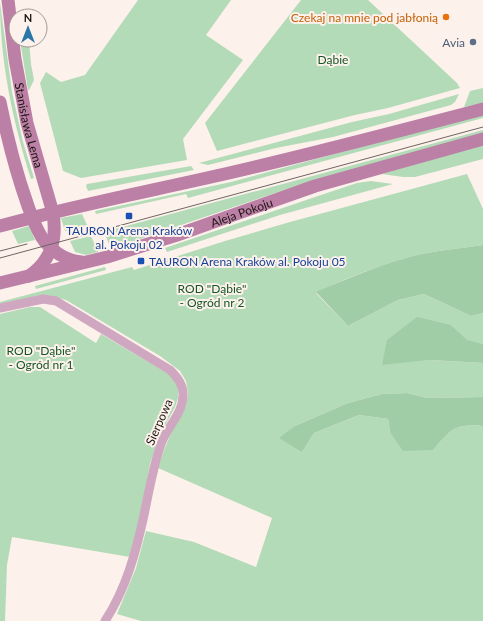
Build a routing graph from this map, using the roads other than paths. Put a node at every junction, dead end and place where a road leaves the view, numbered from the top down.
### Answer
1 (8, 0) edge
2 (0, 102) edge
3 (483, 109) edge
4 (483, 139) edge
5 (52, 213) junction
6 (32, 218) junction
7 (0, 226) edge
8 (52, 248) junction
9 (92, 261) junction
10 (27, 276) junction
11 (0, 283) edge
12 (0, 308) edge
13 (105, 621) edge

1 - 5 main road, Stanisława Lema
2 - 6 main road, Stanisława Lema
3 - 5 main road
4 - 9 main road, Aleja Pokoju
5 - 6 main road
5 - 8 main road, Stanisława Lema
6 - 7 main road
6 - 8 main road, Stanisława Lema
8 - 9 main road, Stanisława Lema
8 - 10 main road, Stanisława Lema
9 - 10 main road, Aleja Pokoju
10 - 11 main road, Aleja Pokoju
12 - 13 street, Sierpowa

